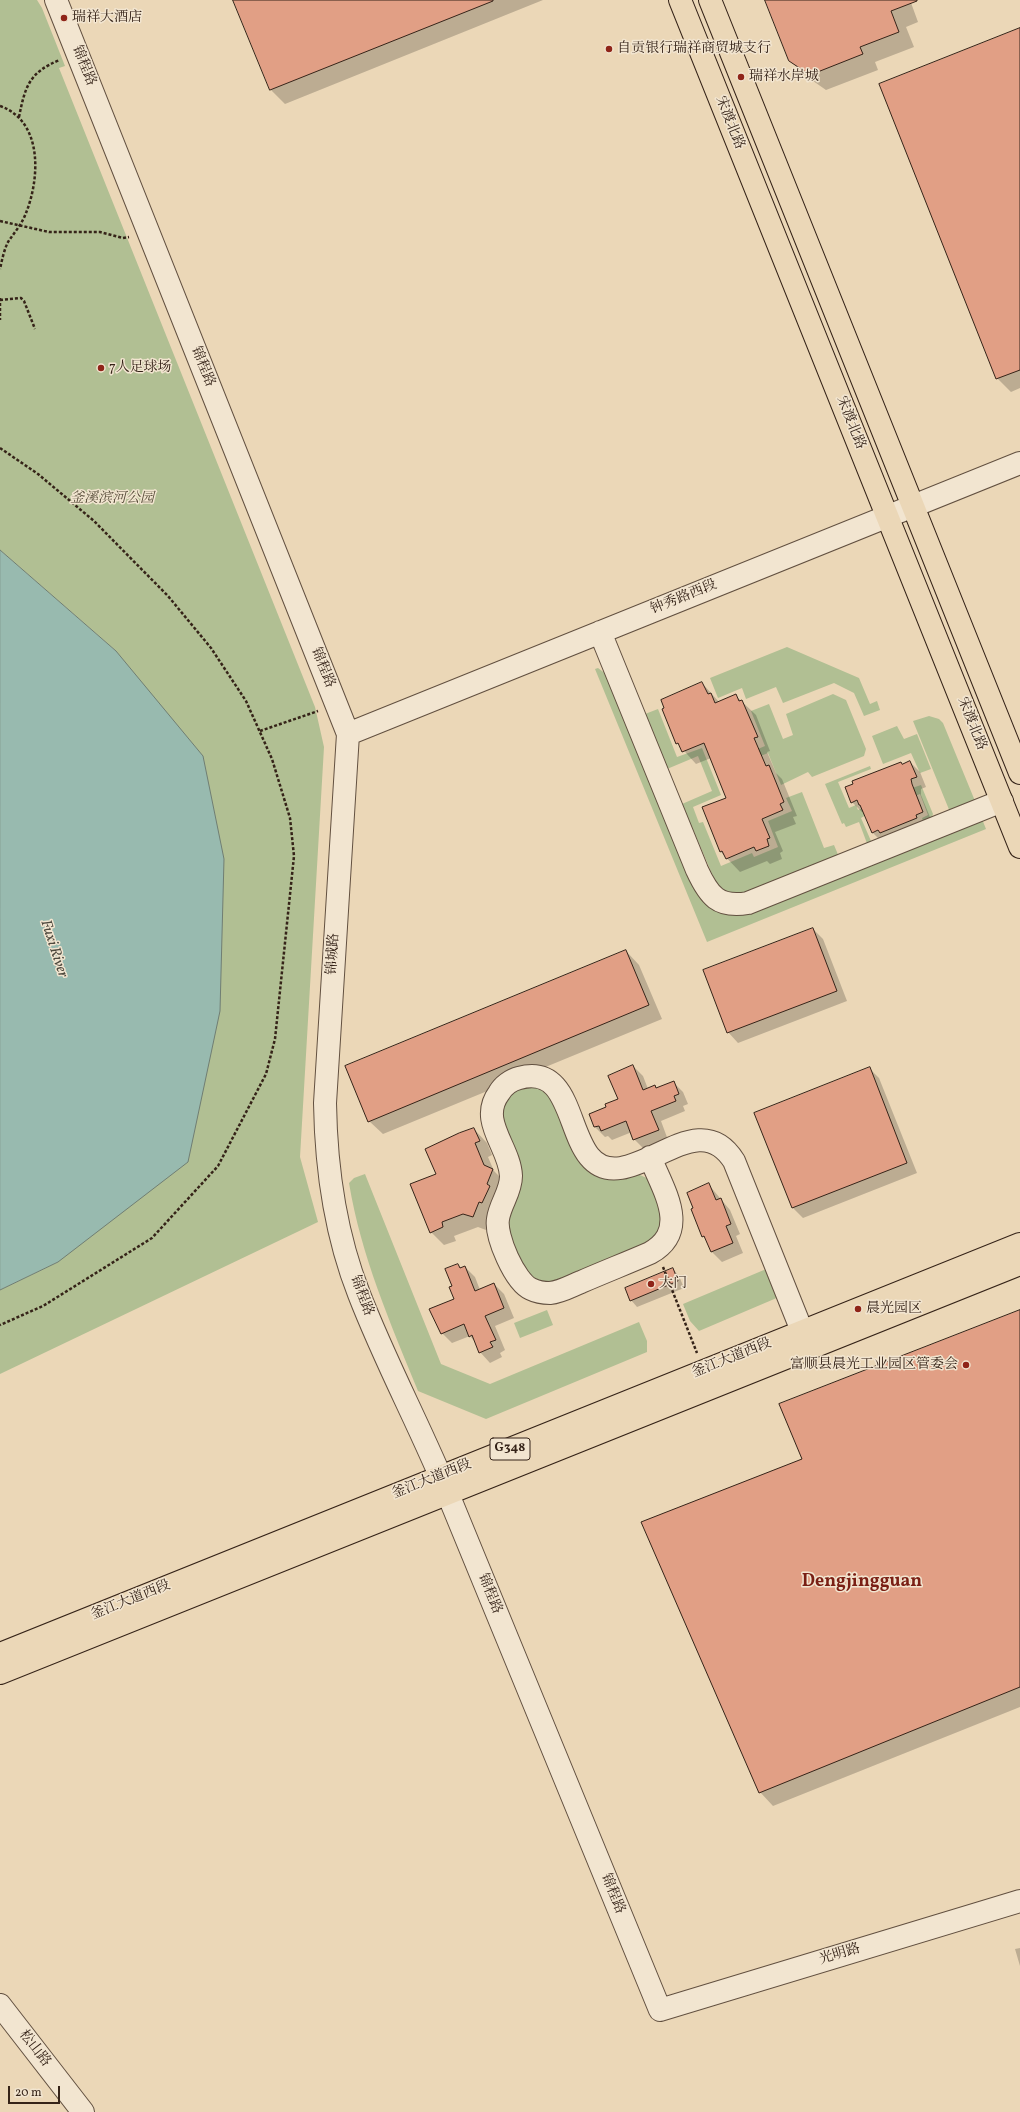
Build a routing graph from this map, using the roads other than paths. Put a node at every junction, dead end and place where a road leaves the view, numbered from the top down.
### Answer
1 (56, 0) edge
2 (680, 0) edge
3 (710, 0) edge
4 (1020, 464) edge
5 (913, 506) junction
6 (887, 517) junction
7 (600, 632) junction
8 (348, 734) junction
9 (1020, 773) edge
10 (1002, 801) junction
11 (1020, 847) edge
12 (650, 1157) junction
13 (330, 1175) joint
14 (1020, 1244) edge
15 (1020, 1264) edge
16 (802, 1331) junction
17 (444, 1486) junction
18 (0, 1654) edge
19 (0, 1672) edge
20 (1020, 1901) edge
21 (0, 2005) edge
22 (660, 2010) joint
23 (83, 2112) edge

1 - 8 street, 锦程路
2 - 6 main road, 宋渡北路
3 - 5 main road, 宋渡北路
4 - 5 street, 钟秀路西段
5 - 6 street, 钟秀路西段
5 - 9 main road, 宋渡北路
6 - 7 street, 钟秀路西段
6 - 10 main road, 宋渡北路
7 - 8 street, 钟秀路西段
7 - 10 street
8 - 13 street, 锦城路
10 - 11 main road, 宋渡北路
12 - 12 street
12 - 16 street
13 - 17 street, 锦程路
14 - 16 main road, 釜江大道西段 / G348
15 - 17 main road, 釜江大道西段 / G348
16 - 17 main road, 釜江大道西段 / G348
17 - 18 main road, 釜江大道西段 / G348
17 - 19 main road, 釜江大道西段 / G348
17 - 22 street, 锦程路
20 - 22 street, 光明路
21 - 23 street, 松山路

